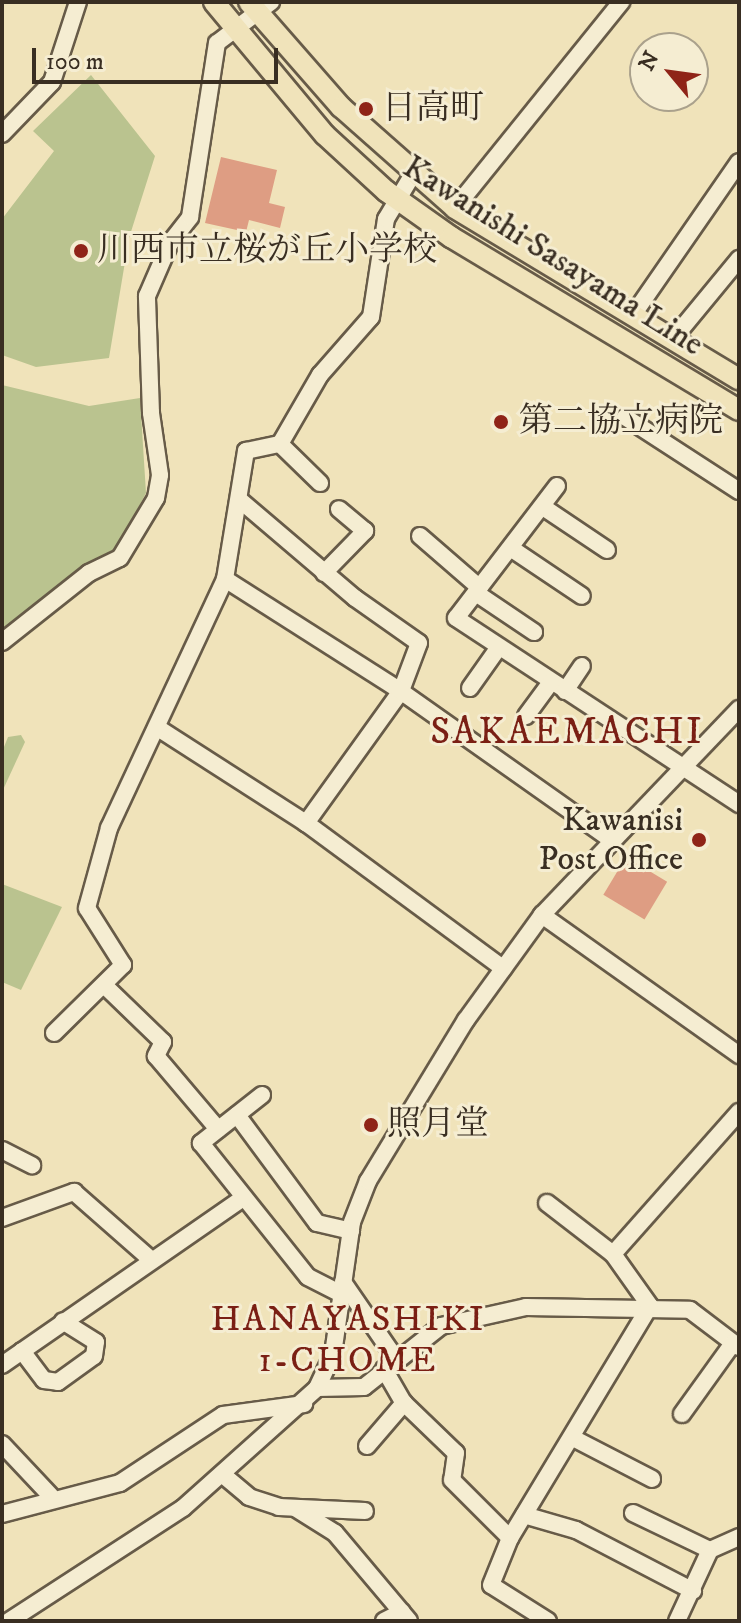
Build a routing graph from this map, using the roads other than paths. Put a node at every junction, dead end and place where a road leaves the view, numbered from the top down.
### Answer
1 (78, 2) edge
2 (214, 2) edge
3 (621, 2) edge
4 (259, 5) edge
5 (237, 27) junction
6 (2, 134) edge
7 (739, 162) edge
8 (413, 174) junction
9 (398, 200) junction
10 (455, 208) junction
11 (739, 259) edge
12 (633, 315) junction
13 (673, 339) junction
14 (739, 379) edge
15 (739, 410) edge
16 (625, 417) dead end
17 (280, 444) junction
18 (320, 483) dead end
19 (557, 486) dead end
20 (739, 491) edge
21 (241, 501) junction
22 (543, 507) junction
23 (339, 509) dead end
24 (420, 536) dead end
25 (512, 549) junction
26 (607, 550) dead end
27 (324, 573) junction
28 (225, 579) junction
29 (478, 590) junction
30 (582, 596) dead end
31 (534, 632) dead end
32 (2, 642) edge
33 (499, 647) junction
34 (582, 666) dead end
35 (558, 687) junction
36 (470, 688) dead end
37 (401, 691) junction
38 (739, 709) edge
39 (526, 716) dead end
40 (158, 728) junction
41 (683, 766) junction
42 (739, 804) edge
43 (306, 823) junction
44 (612, 840) junction
45 (542, 915) junction
46 (503, 968) junction
47 (104, 985) junction
48 (54, 1033) dead end
49 (739, 1055) edge
50 (262, 1095) dead end
51 (739, 1112) edge
52 (237, 1115) junction
53 (218, 1129) junction
54 (2, 1150) edge
55 (32, 1165) dead end
56 (243, 1198) junction
57 (547, 1203) dead end
58 (2, 1218) edge
59 (351, 1231) junction
60 (613, 1254) junction
61 (149, 1258) junction
62 (342, 1288) junction
63 (650, 1306) junction
64 (63, 1321) junction
65 (736, 1345) edge
66 (22, 1351) junction
67 (390, 1364) junction
68 (2, 1365) edge
69 (317, 1388) junction
70 (404, 1403) junction
71 (304, 1404) junction
72 (682, 1414) dead end
73 (573, 1438) junction
74 (2, 1444) edge
75 (367, 1446) dead end
76 (222, 1474) junction
77 (652, 1479) dead end
78 (51, 1496) junction
79 (295, 1508) junction
80 (365, 1511) dead end
81 (633, 1513) dead end
82 (2, 1514) edge
83 (524, 1515) junction
84 (739, 1537) edge
85 (510, 1538) junction
86 (710, 1550) junction
87 (693, 1591) junction
88 (405, 1617) edge
89 (9, 1621) edge
90 (384, 1621) edge
91 (548, 1621) edge
92 (677, 1621) edge

1 - 6 street
2 - 5 main road, Kawanishi Sasayama Line
3 - 10 street
4 - 5 street
4 - 8 main road, Kawanishi Sasayama Line
5 - 9 main road, Kawanishi Sasayama Line
5 - 32 street
7 - 12 street
8 - 9 street
8 - 10 main road, Kawanishi Sasayama Line
9 - 15 main road, Kawanishi Sasayama Line
9 - 17 street
10 - 12 main road, Kawanishi Sasayama Line
11 - 13 street
12 - 13 main road, Kawanishi Sasayama Line
13 - 14 main road, Kawanishi Sasayama Line
16 - 20 street
17 - 18 street
17 - 21 street
19 - 22 street
21 - 27 street
21 - 28 street
22 - 25 street
22 - 26 street
23 - 27 street
24 - 29 street
25 - 29 street
25 - 30 street
27 - 37 street
28 - 37 street
28 - 40 street
29 - 31 street
29 - 33 street
33 - 35 street
33 - 36 street
34 - 35 street
35 - 39 street
35 - 41 street
37 - 43 street
37 - 44 street
38 - 41 street
40 - 43 street
40 - 47 street
41 - 42 street
41 - 44 street
43 - 46 street
44 - 45 street
45 - 46 street
45 - 49 street
46 - 59 street
47 - 48 street
47 - 53 street
50 - 52 street
51 - 60 street
52 - 53 street
52 - 59 street
53 - 56 street
54 - 55 street
56 - 61 street
56 - 62 street
57 - 60 street
58 - 61 street
59 - 62 street
60 - 63 street
61 - 64 street
62 - 67 street
62 - 69 street
63 - 65 street
63 - 67 street
63 - 73 street
64 - 66 street
64 - 66 street
65 - 72 street
66 - 68 street
67 - 69 street
67 - 70 street
69 - 71 street
70 - 75 street
70 - 85 street
71 - 76 street
71 - 78 street
73 - 77 street
73 - 83 street
74 - 78 street
76 - 79 street
76 - 89 street
78 - 82 street
79 - 80 street
79 - 88 street
81 - 86 street
83 - 85 street
83 - 87 street
84 - 86 street
85 - 91 street
86 - 87 street
87 - 92 street
88 - 90 street

